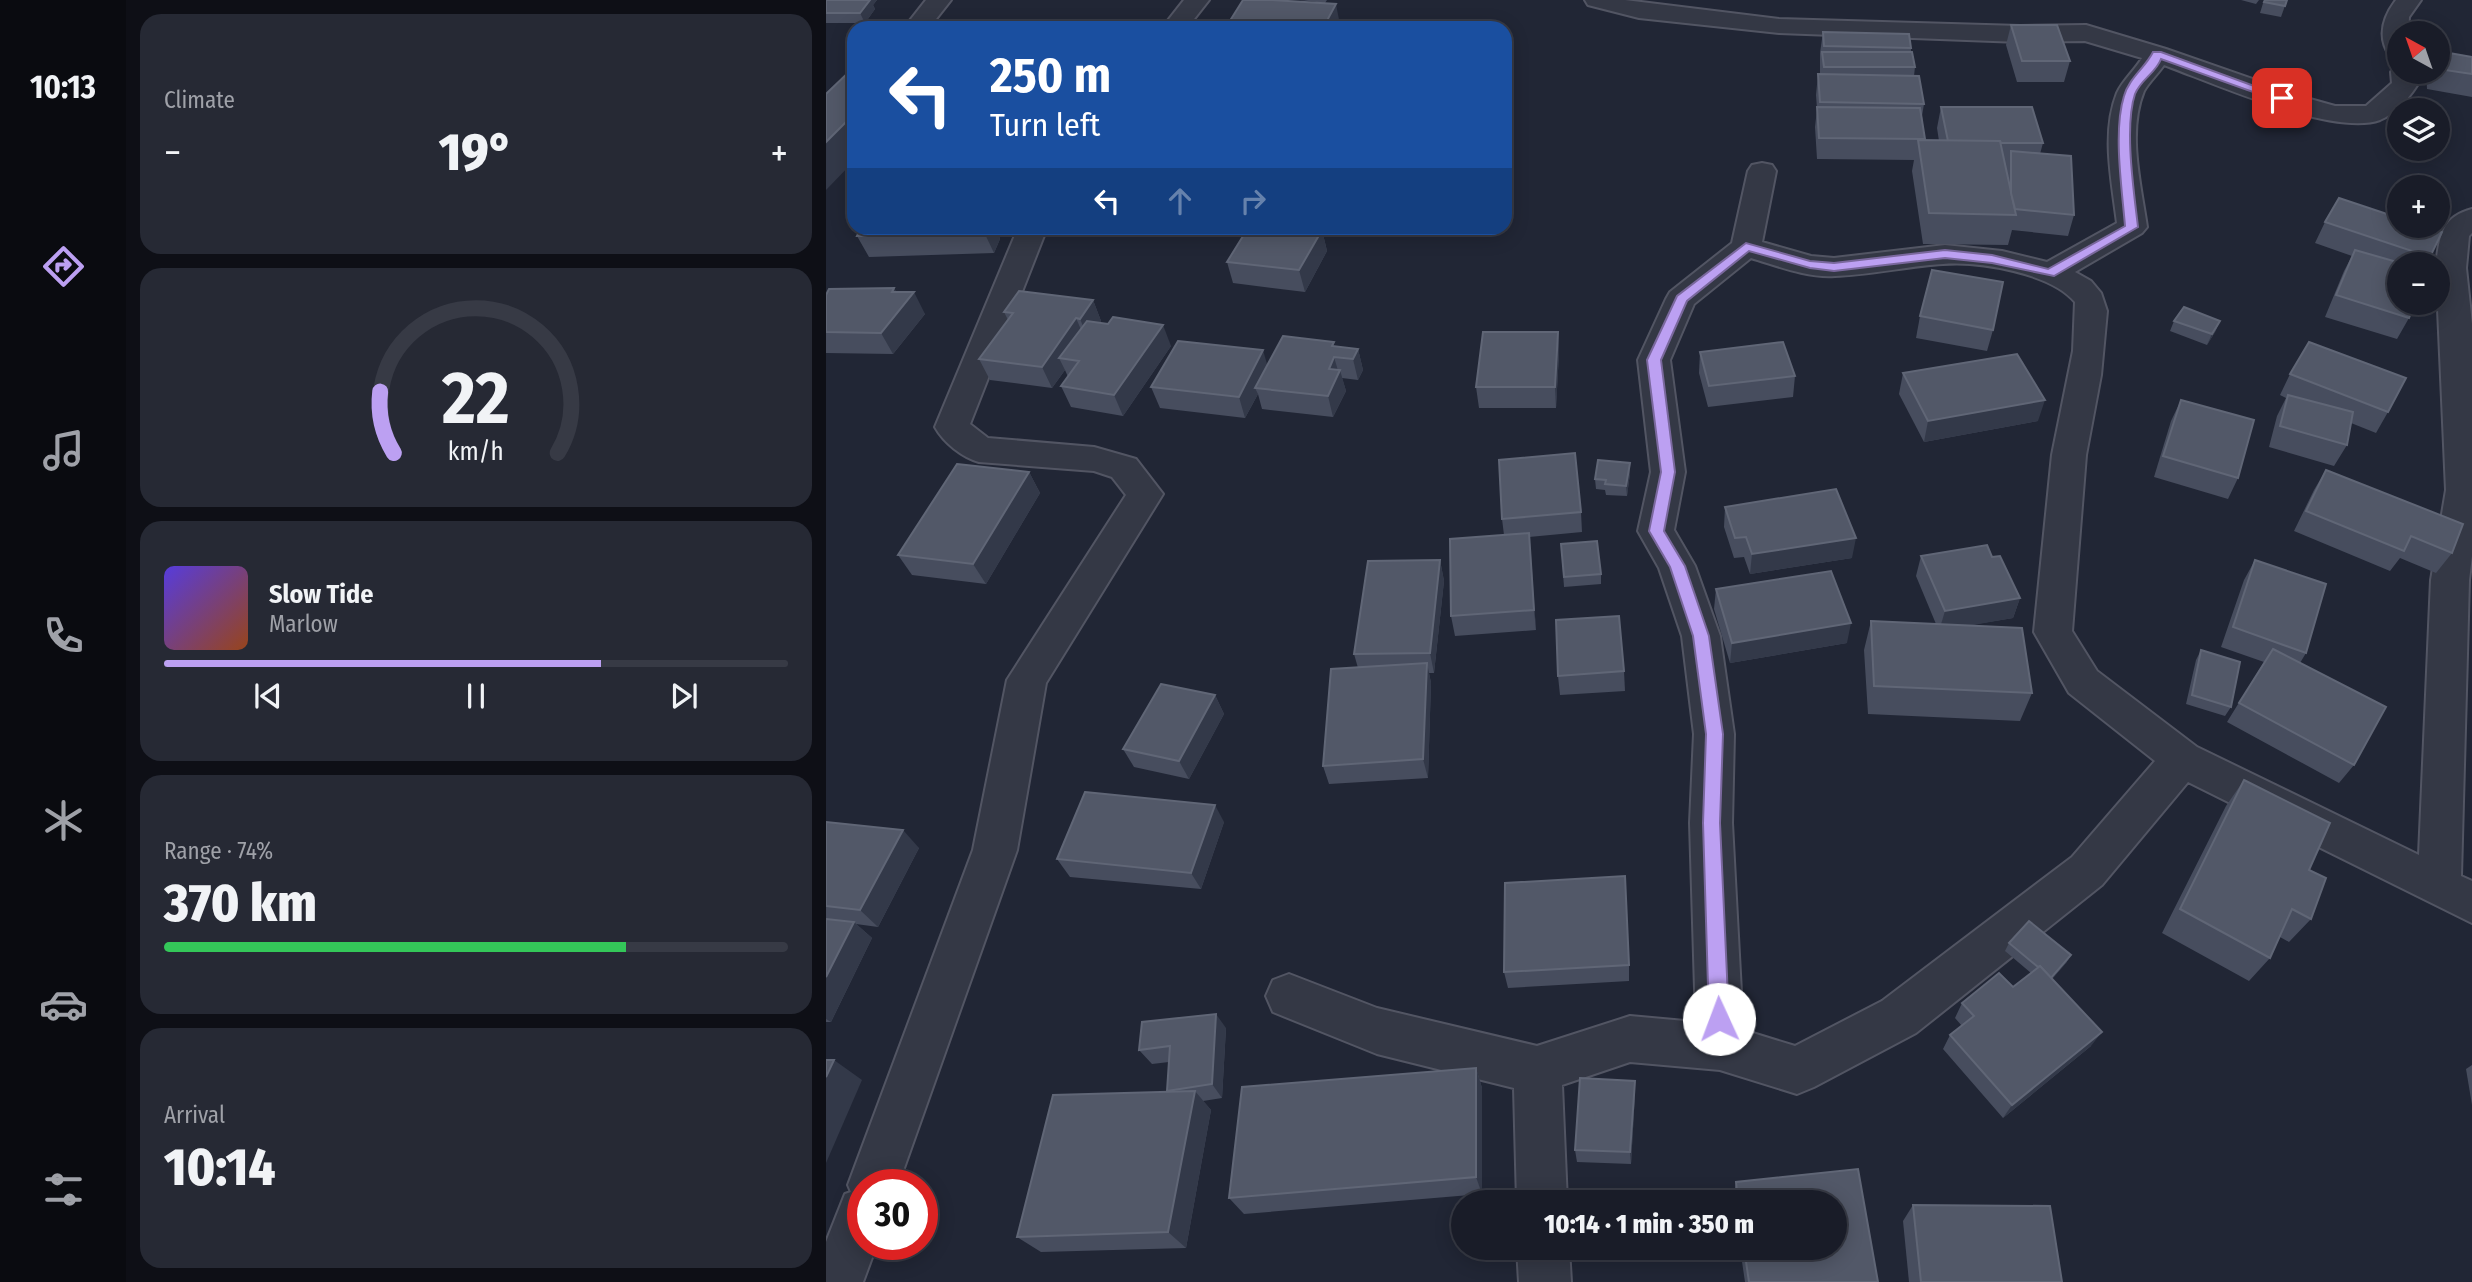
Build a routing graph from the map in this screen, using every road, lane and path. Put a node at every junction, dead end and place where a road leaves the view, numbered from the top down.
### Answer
1 (939, 0) edge
2 (1197, 0) edge
3 (1597, 0) edge
4 (2409, 0) edge
5 (922, 21) edge
6 (1180, 21) edge
7 (2396, 21) edge
8 (2157, 54) junction
9 (2405, 84) edge
10 (1762, 171) dead end
11 (2472, 218) edge
12 (1029, 235) edge
13 (1746, 247) junction
14 (2050, 273) junction
15 (2182, 759) junction
16 (2456, 895) edge
17 (1289, 996) dead end
18 (1720, 1046) junction
19 (1537, 1070) junction
20 (879, 1169) edge
21 (1542, 1190) edge
22 (847, 1255) edge
23 (1544, 1260) edge
24 (837, 1282) edge
25 (1545, 1282) edge

1 - 5 street
2 - 6 street
3 - 8 street
4 - 7 street
8 - 9 street
8 - 14 street
10 - 13 street
11 - 16 street
12 - 20 street
13 - 14 street
13 - 18 street
14 - 15 street
15 - 16 street
15 - 18 street
17 - 19 street
18 - 19 street
19 - 21 street
22 - 24 street
23 - 25 street

